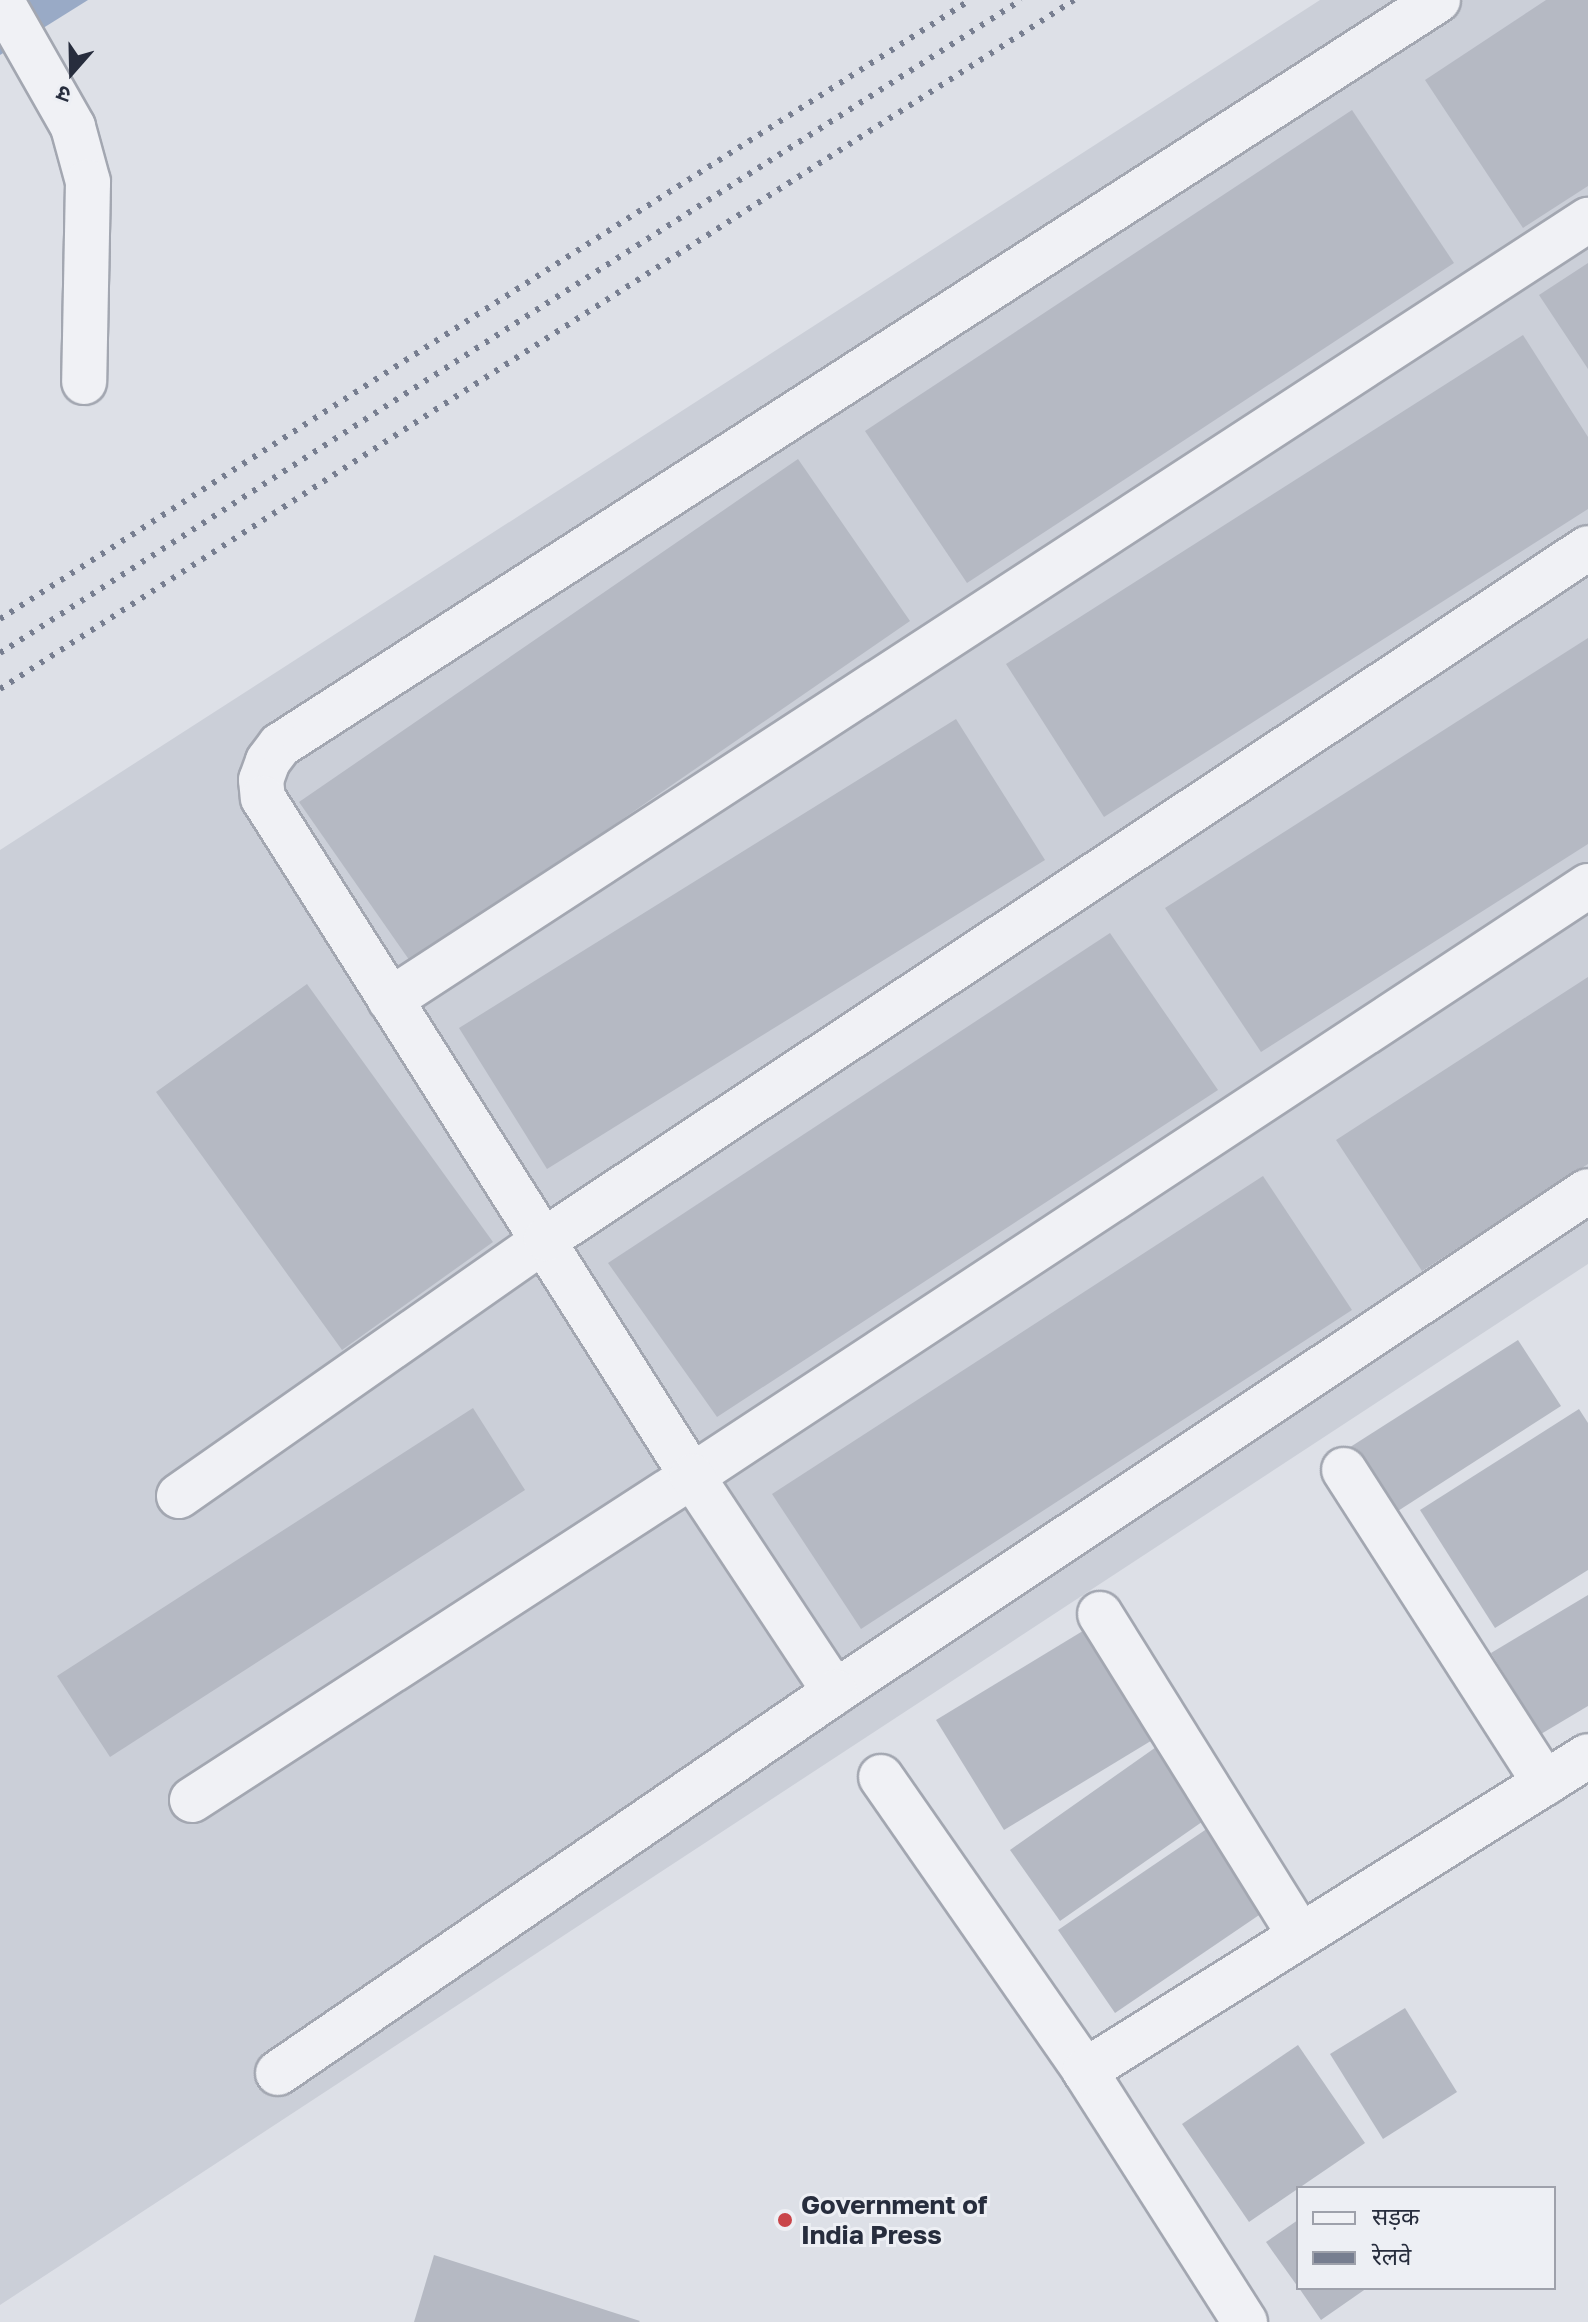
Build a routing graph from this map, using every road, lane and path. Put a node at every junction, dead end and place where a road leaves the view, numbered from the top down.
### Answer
1 (1, 0) edge
2 (1438, 0) edge
3 (1588, 220) edge
4 (84, 382) dead end
5 (1588, 548) edge
6 (1588, 886) edge
7 (390, 1000) junction
8 (1588, 1191) edge
9 (546, 1239) junction
10 (1344, 1470) dead end
11 (692, 1476) junction
12 (179, 1496) dead end
13 (1100, 1614) dead end
14 (835, 1692) junction
15 (1588, 1756) edge
16 (881, 1777) dead end
17 (1545, 1783) junction
18 (192, 1800) dead end
19 (1300, 1935) junction
20 (1085, 2071) junction
21 (278, 2073) dead end
22 (1245, 2322) edge

1 - 4 street
2 - 7 street
3 - 7 street
5 - 9 street
6 - 11 street
7 - 9 street
8 - 14 street
9 - 11 street
9 - 12 street
10 - 17 street
11 - 14 street
11 - 18 street
13 - 19 street
14 - 21 street
15 - 17 street
16 - 20 street
17 - 19 street
19 - 20 street
20 - 22 street

